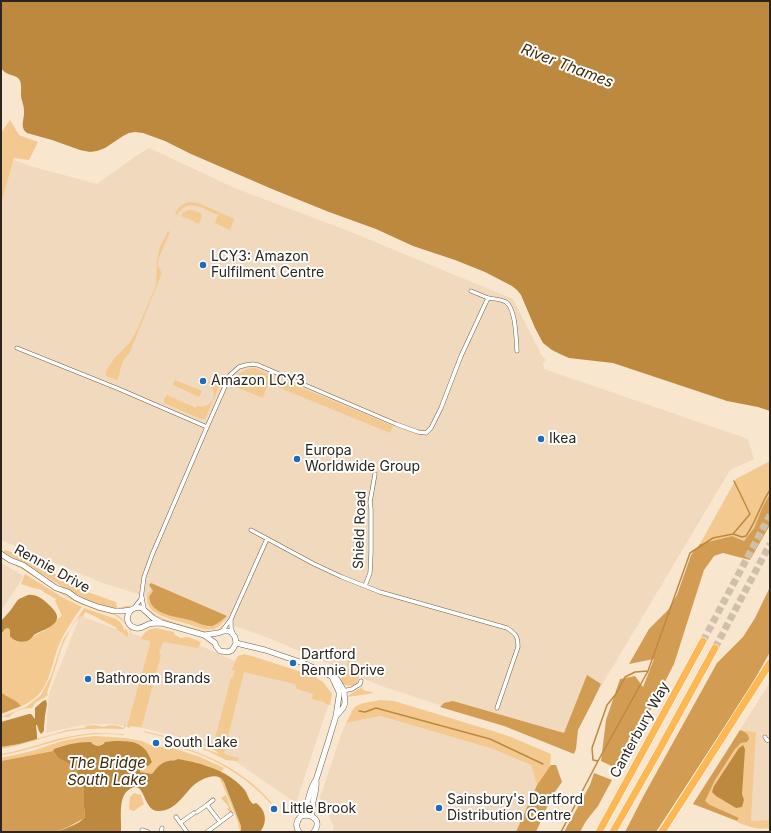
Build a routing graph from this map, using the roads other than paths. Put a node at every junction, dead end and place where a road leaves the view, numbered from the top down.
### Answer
1 (471, 291) dead end
2 (488, 298) junction
3 (17, 348) dead end
4 (517, 350) dead end
5 (207, 427) junction
6 (375, 474) dead end
7 (251, 530) dead end
8 (267, 539) junction
9 (1, 554) edge
10 (365, 586) junction
11 (142, 596) junction
12 (133, 608) junction
13 (144, 609) junction
14 (114, 611) junction
15 (148, 614) junction
16 (231, 619) junction
17 (128, 621) junction
18 (162, 623) junction
19 (146, 625) junction
20 (220, 632) junction
21 (233, 634) junction
22 (204, 635) junction
23 (703, 641) tunnel mouth
24 (215, 642) junction
25 (236, 643) junction
26 (715, 648) tunnel mouth
27 (770, 663) edge
28 (361, 680) dead end
29 (342, 692) junction
30 (497, 708) dead end
31 (765, 737) dead end
32 (770, 741) edge
33 (316, 780) junction
34 (213, 800) dead end
35 (207, 804) junction
36 (231, 814) dead end
37 (302, 815) junction
38 (312, 816) junction
39 (176, 817) dead end
40 (220, 822) junction
41 (180, 823) junction
42 (142, 830) dead end
43 (148, 832) edge
44 (187, 832) edge
45 (207, 832) edge
46 (299, 832) edge
47 (314, 832) edge
48 (599, 832) edge
49 (613, 832) edge
50 (662, 832) edge

1 - 2 street
2 - 4 street
2 - 5 street
3 - 5 street
5 - 11 street
6 - 10 street, Shield Road
7 - 8 street
8 - 10 street
8 - 16 street
9 - 14 street, Rennie Drive
10 - 30 street
11 - 12 street
11 - 13 street
12 - 13 street, Rennie Drive
12 - 14 street, Rennie Drive
12 - 17 street
13 - 15 street, Rennie Drive
14 - 17 street, Rennie Drive
15 - 18 street, Rennie Drive
15 - 19 street
16 - 20 street
16 - 21 street
17 - 19 street, Rennie Drive
18 - 19 street, Rennie Drive
18 - 22 street, Rennie Drive
20 - 21 street, Rennie Drive
20 - 22 street, Rennie Drive
20 - 24 street
21 - 25 street
22 - 24 street, Rennie Drive
23 - 48 highway, Canterbury Way
24 - 25 street, Rennie Drive
25 - 29 street
26 - 49 highway, Canterbury Way
27 - 50 highway
28 - 29 street
29 - 33 street
31 - 32 street
33 - 37 street
33 - 38 street
34 - 35 street
35 - 40 street
35 - 41 street
36 - 40 street
37 - 38 street
37 - 46 street
38 - 47 street
39 - 41 street
40 - 45 street
41 - 44 street
42 - 43 street

